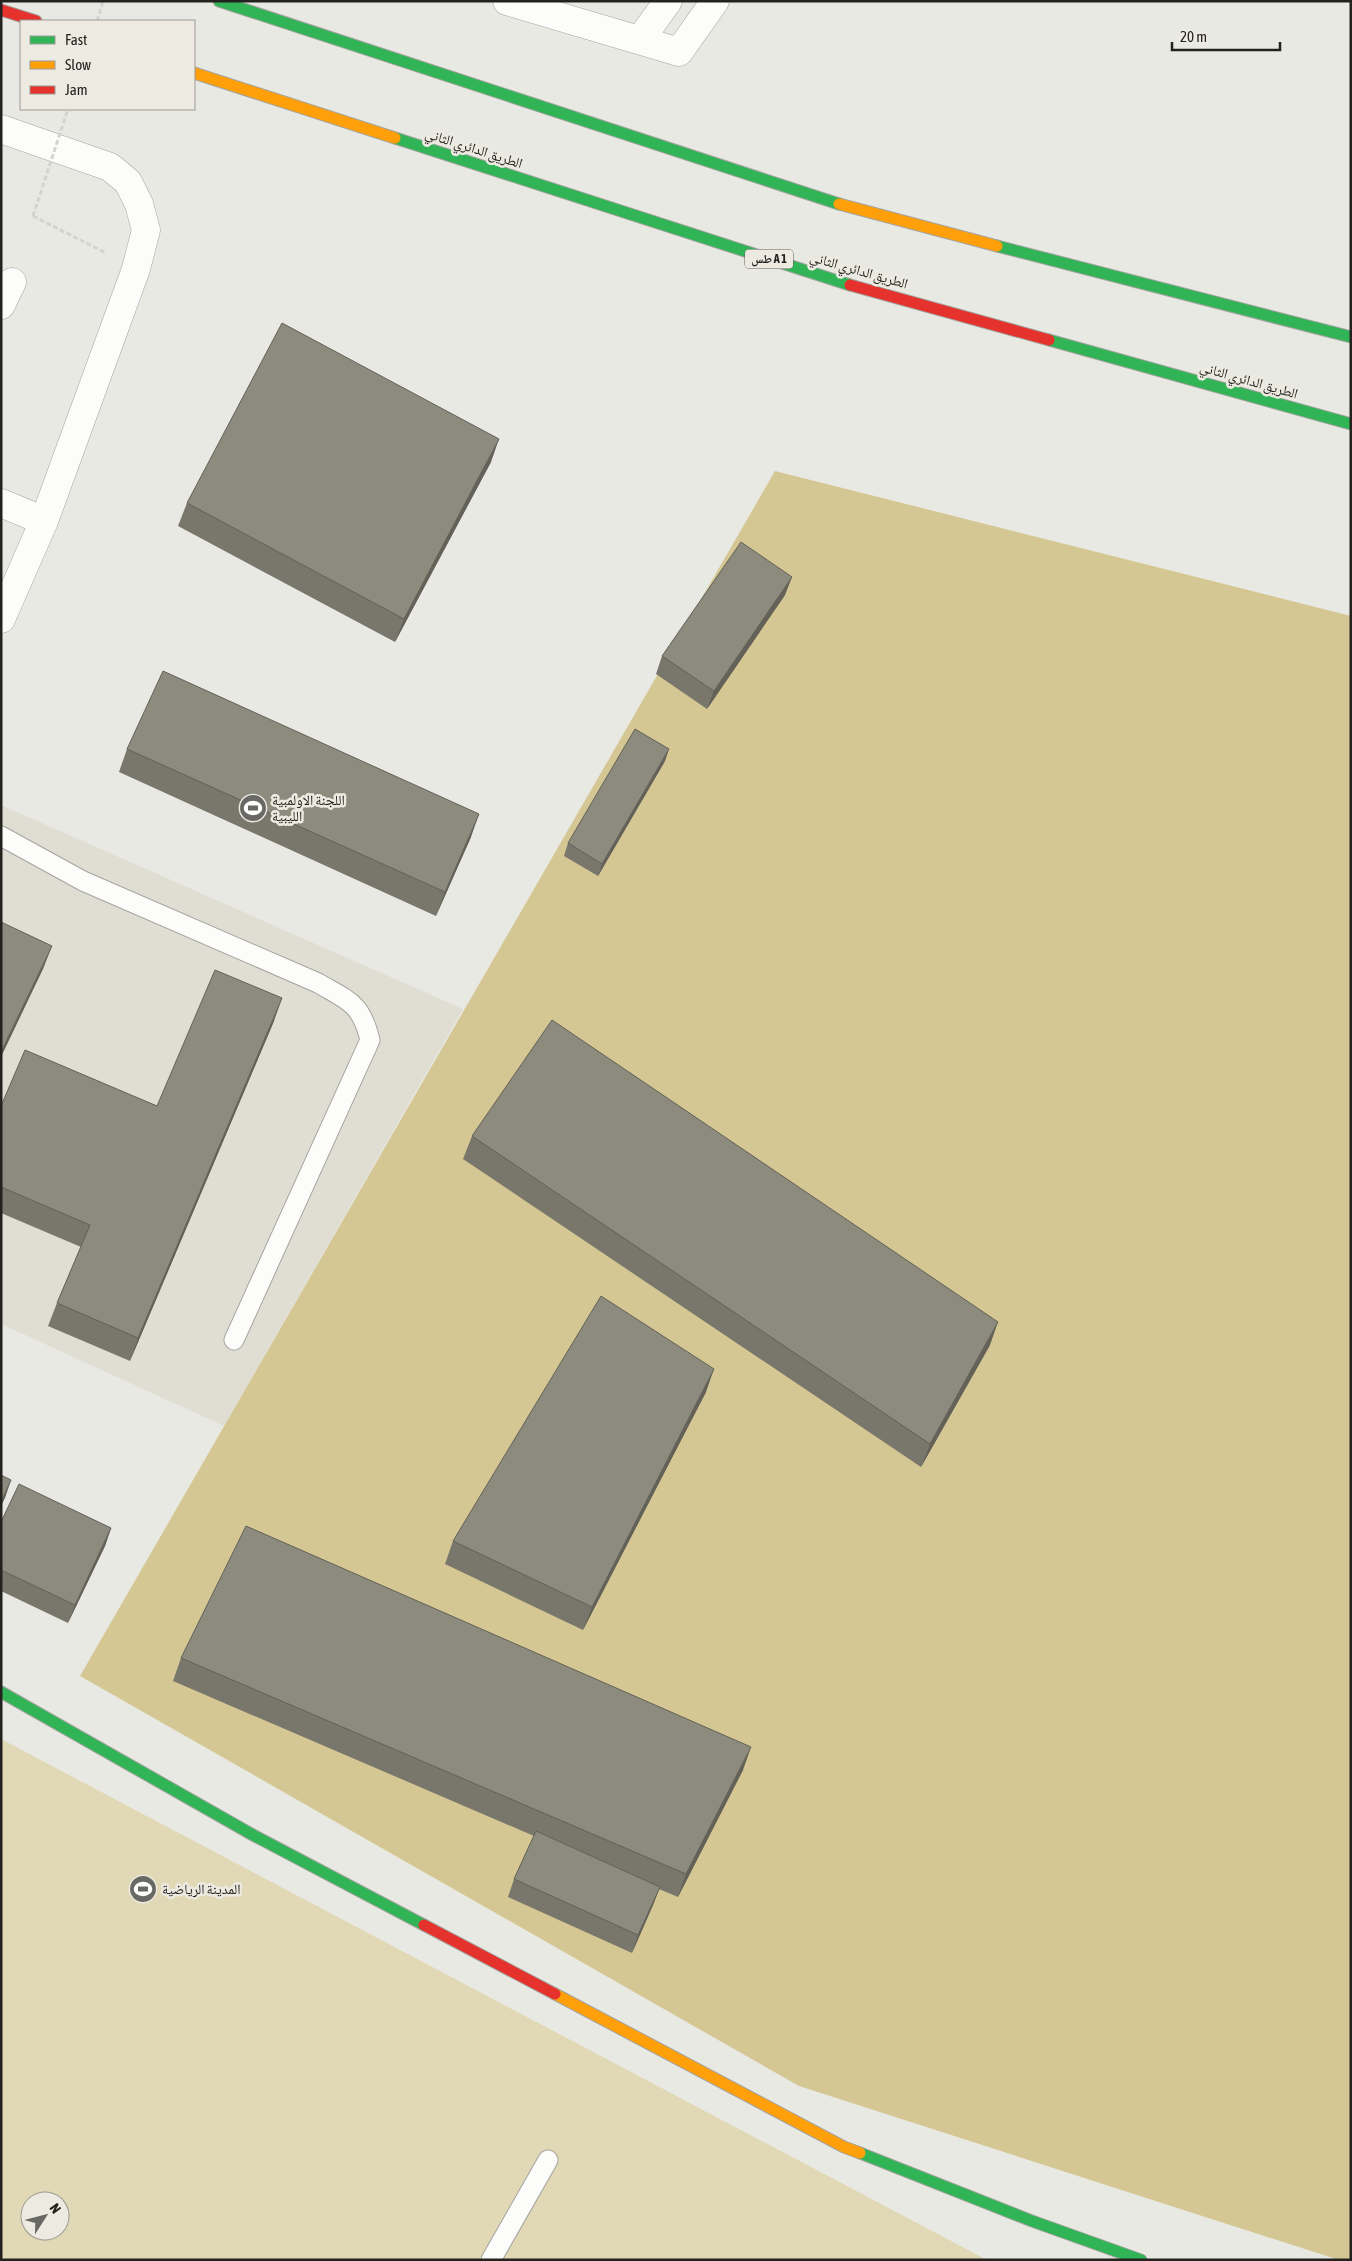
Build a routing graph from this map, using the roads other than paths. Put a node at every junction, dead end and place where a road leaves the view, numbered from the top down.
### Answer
1 (219, 1) edge
2 (507, 1) edge
3 (668, 1) edge
4 (715, 1) edge
5 (1, 10) edge
6 (33, 20) edge
7 (640, 40) junction
8 (195, 73) edge
9 (1, 130) edge
10 (1351, 337) edge
11 (1351, 424) edge
12 (1, 502) edge
13 (44, 521) junction
14 (1, 620) edge
15 (1, 836) edge
16 (234, 1340) dead end
17 (1, 1692) edge
18 (548, 2160) dead end
19 (491, 2260) edge
20 (1141, 2260) edge

1 - 10 main road
2 - 7 street
3 - 7 street
4 - 7 street
5 - 6 main road
8 - 11 main road, الطريق الدائري الثاني / طس A 1
9 - 13 street
12 - 13 street
13 - 14 street
15 - 16 lane
17 - 20 main road
18 - 19 lane

